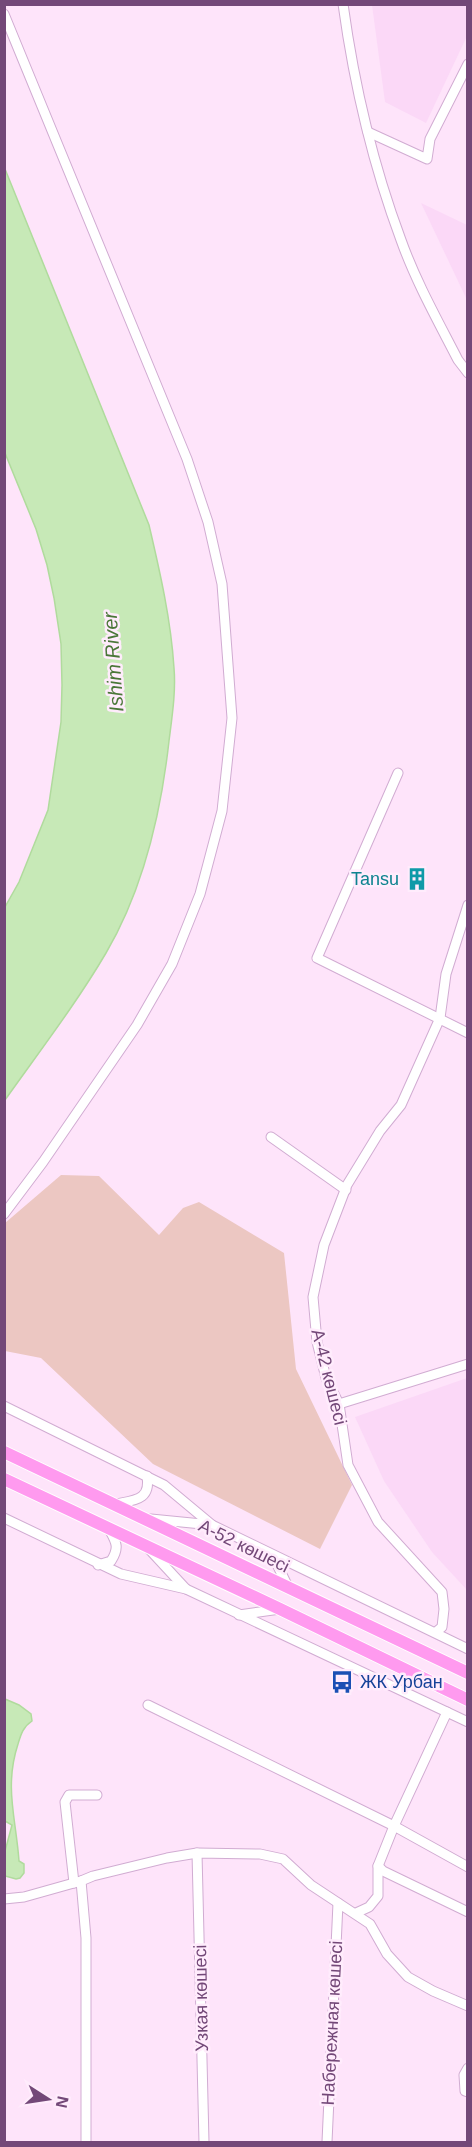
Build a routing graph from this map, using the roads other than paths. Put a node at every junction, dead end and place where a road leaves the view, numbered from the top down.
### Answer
1 (343, 4) edge
2 (4, 14) edge
3 (468, 64) edge
4 (368, 132) junction
5 (468, 373) edge
6 (398, 773) dead end
7 (468, 905) edge
8 (440, 1018) junction
9 (468, 1033) edge
10 (271, 1137) dead end
11 (346, 1190) junction
12 (4, 1214) edge
13 (468, 1364) edge
14 (339, 1404) junction
15 (4, 1406) edge
16 (4, 1452) edge
17 (147, 1476) junction
18 (4, 1479) edge
19 (116, 1504) junction
20 (4, 1518) edge
21 (147, 1519) junction
22 (212, 1525) junction
23 (109, 1529) junction
24 (146, 1545) junction
25 (273, 1556) junction
26 (98, 1565) junction
27 (288, 1587) junction
28 (186, 1589) junction
29 (280, 1609) junction
30 (239, 1615) junction
31 (436, 1632) junction
32 (468, 1649) edge
33 (468, 1673) edge
34 (468, 1700) edge
35 (148, 1705) dead end
36 (447, 1712) junction
37 (468, 1722) edge
38 (97, 1796) dead end
39 (394, 1826) junction
40 (197, 1853) junction
41 (378, 1866) junction
42 (468, 1867) edge
43 (77, 1882) junction
44 (4, 1899) edge
45 (338, 1903) junction
46 (468, 1912) edge
47 (356, 1913) junction
48 (468, 2006) edge
49 (468, 2068) edge
50 (468, 2092) edge
51 (86, 2142) edge
52 (204, 2142) edge
53 (327, 2142) edge

1 - 4 street
2 - 12 street
3 - 4 street
4 - 5 street
6 - 8 street
7 - 8 street, А-42 көшесі
8 - 9 street
8 - 11 street, А-42 көшесі
10 - 11 street
11 - 14 street, А-42 көшесі
13 - 14 street
14 - 31 street, А-42 көшесі
15 - 17 street
16 - 19 main road, А-52 көшесі
17 - 19 street
17 - 22 street
18 - 23 main road
19 - 21 main road, А-52 көшесі
20 - 26 street
21 - 22 street
21 - 27 main road, А-52 көшесі
22 - 25 street
23 - 24 main road
23 - 26 street
24 - 28 street
24 - 29 main road
25 - 27 street
25 - 31 street
26 - 28 street
27 - 33 main road, А-52 көшесі
28 - 30 street
29 - 30 street
29 - 34 main road
30 - 36 street
31 - 32 street
35 - 39 street
36 - 37 street
36 - 39 street
38 - 43 street
39 - 41 street
39 - 42 street
40 - 43 street
40 - 45 street
40 - 52 street, Узкая көшесі
41 - 46 street
41 - 47 street
43 - 44 street
43 - 51 street
45 - 47 street
45 - 53 street, Набережная көшесі
47 - 48 street
49 - 50 street

